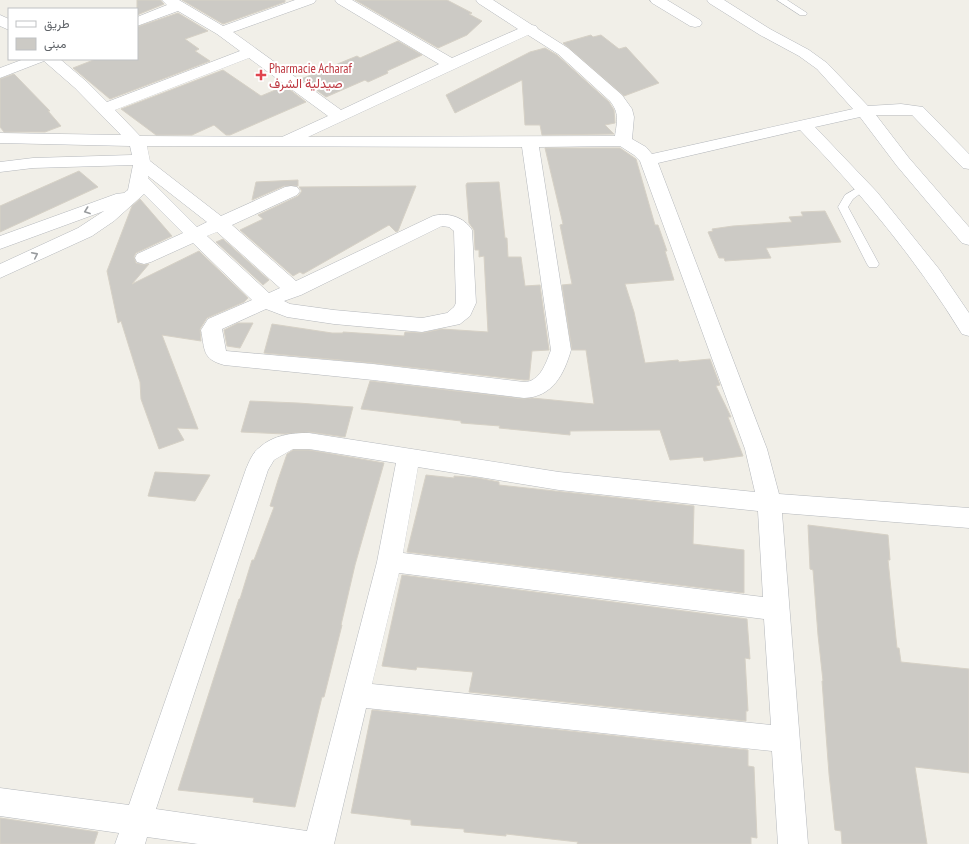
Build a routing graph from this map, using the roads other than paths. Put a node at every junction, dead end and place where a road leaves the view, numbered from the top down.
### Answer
1 (309, 0) edge
2 (342, 0) edge
3 (483, 0) edge
4 (657, 0) edge
5 (714, 0) edge
6 (780, 0) edge
7 (174, 3) edge
8 (803, 13) dead end
9 (0, 19) edge
10 (138, 21) edge
11 (695, 23) dead end
12 (8, 25) edge
13 (531, 29) junction
14 (222, 31) junction
15 (251, 52) junction
16 (35, 60) edge
17 (52, 60) edge
18 (451, 64) junction
19 (0, 74) edge
20 (104, 109) junction
21 (864, 111) junction
22 (339, 116) junction
23 (803, 124) junction
24 (0, 138) edge
25 (136, 141) junction
26 (623, 141) junction
27 (285, 142) junction
28 (530, 142) junction
29 (648, 160) junction
30 (969, 164) edge
31 (5, 165) edge
32 (140, 174) junction
33 (864, 187) junction
34 (292, 191) dead end
35 (220, 223) junction
36 (195, 234) junction
37 (969, 239) edge
38 (0, 243) edge
39 (144, 258) dead end
40 (873, 264) dead end
41 (2, 269) edge
42 (294, 290) junction
43 (267, 302) junction
44 (969, 329) edge
45 (408, 458) junction
46 (769, 503) junction
47 (969, 518) edge
48 (389, 562) junction
49 (776, 610) junction
50 (357, 695) junction
51 (785, 738) junction
52 (0, 802) edge
53 (134, 832) edge
54 (303, 844) edge
55 (319, 844) edge
56 (793, 844) edge

1 - 14 street
2 - 18 street
3 - 13 street
4 - 11 street
5 - 21 street
6 - 8 lane
7 - 10 street
7 - 14 street
9 - 12 street
13 - 18 street
13 - 26 street
14 - 15 street
15 - 20 street
15 - 22 street
16 - 19 street
17 - 20 street
18 - 22 street
20 - 25 street
21 - 23 street
21 - 30 street
21 - 37 street
22 - 27 street
23 - 29 street
23 - 33 street
24 - 25 street
25 - 27 street
25 - 32 street
26 - 28 street
26 - 29 street
27 - 28 street
28 - 43 street
29 - 46 street
31 - 32 street
32 - 35 street
32 - 36 street
32 -> 38 street
41 -> 32 street
33 - 40 lane
33 - 44 street
34 - 35 street
35 - 36 street
35 - 42 street
36 - 39 street
36 - 43 street
42 - 43 street
42 - 43 street
45 - 46 street
45 - 48 street
45 - 53 street
46 - 47 street
46 - 49 street
48 - 49 street
48 - 50 street
49 - 51 street
50 - 51 street
50 - 55 street
51 - 56 street
52 - 53 street
53 - 54 street

